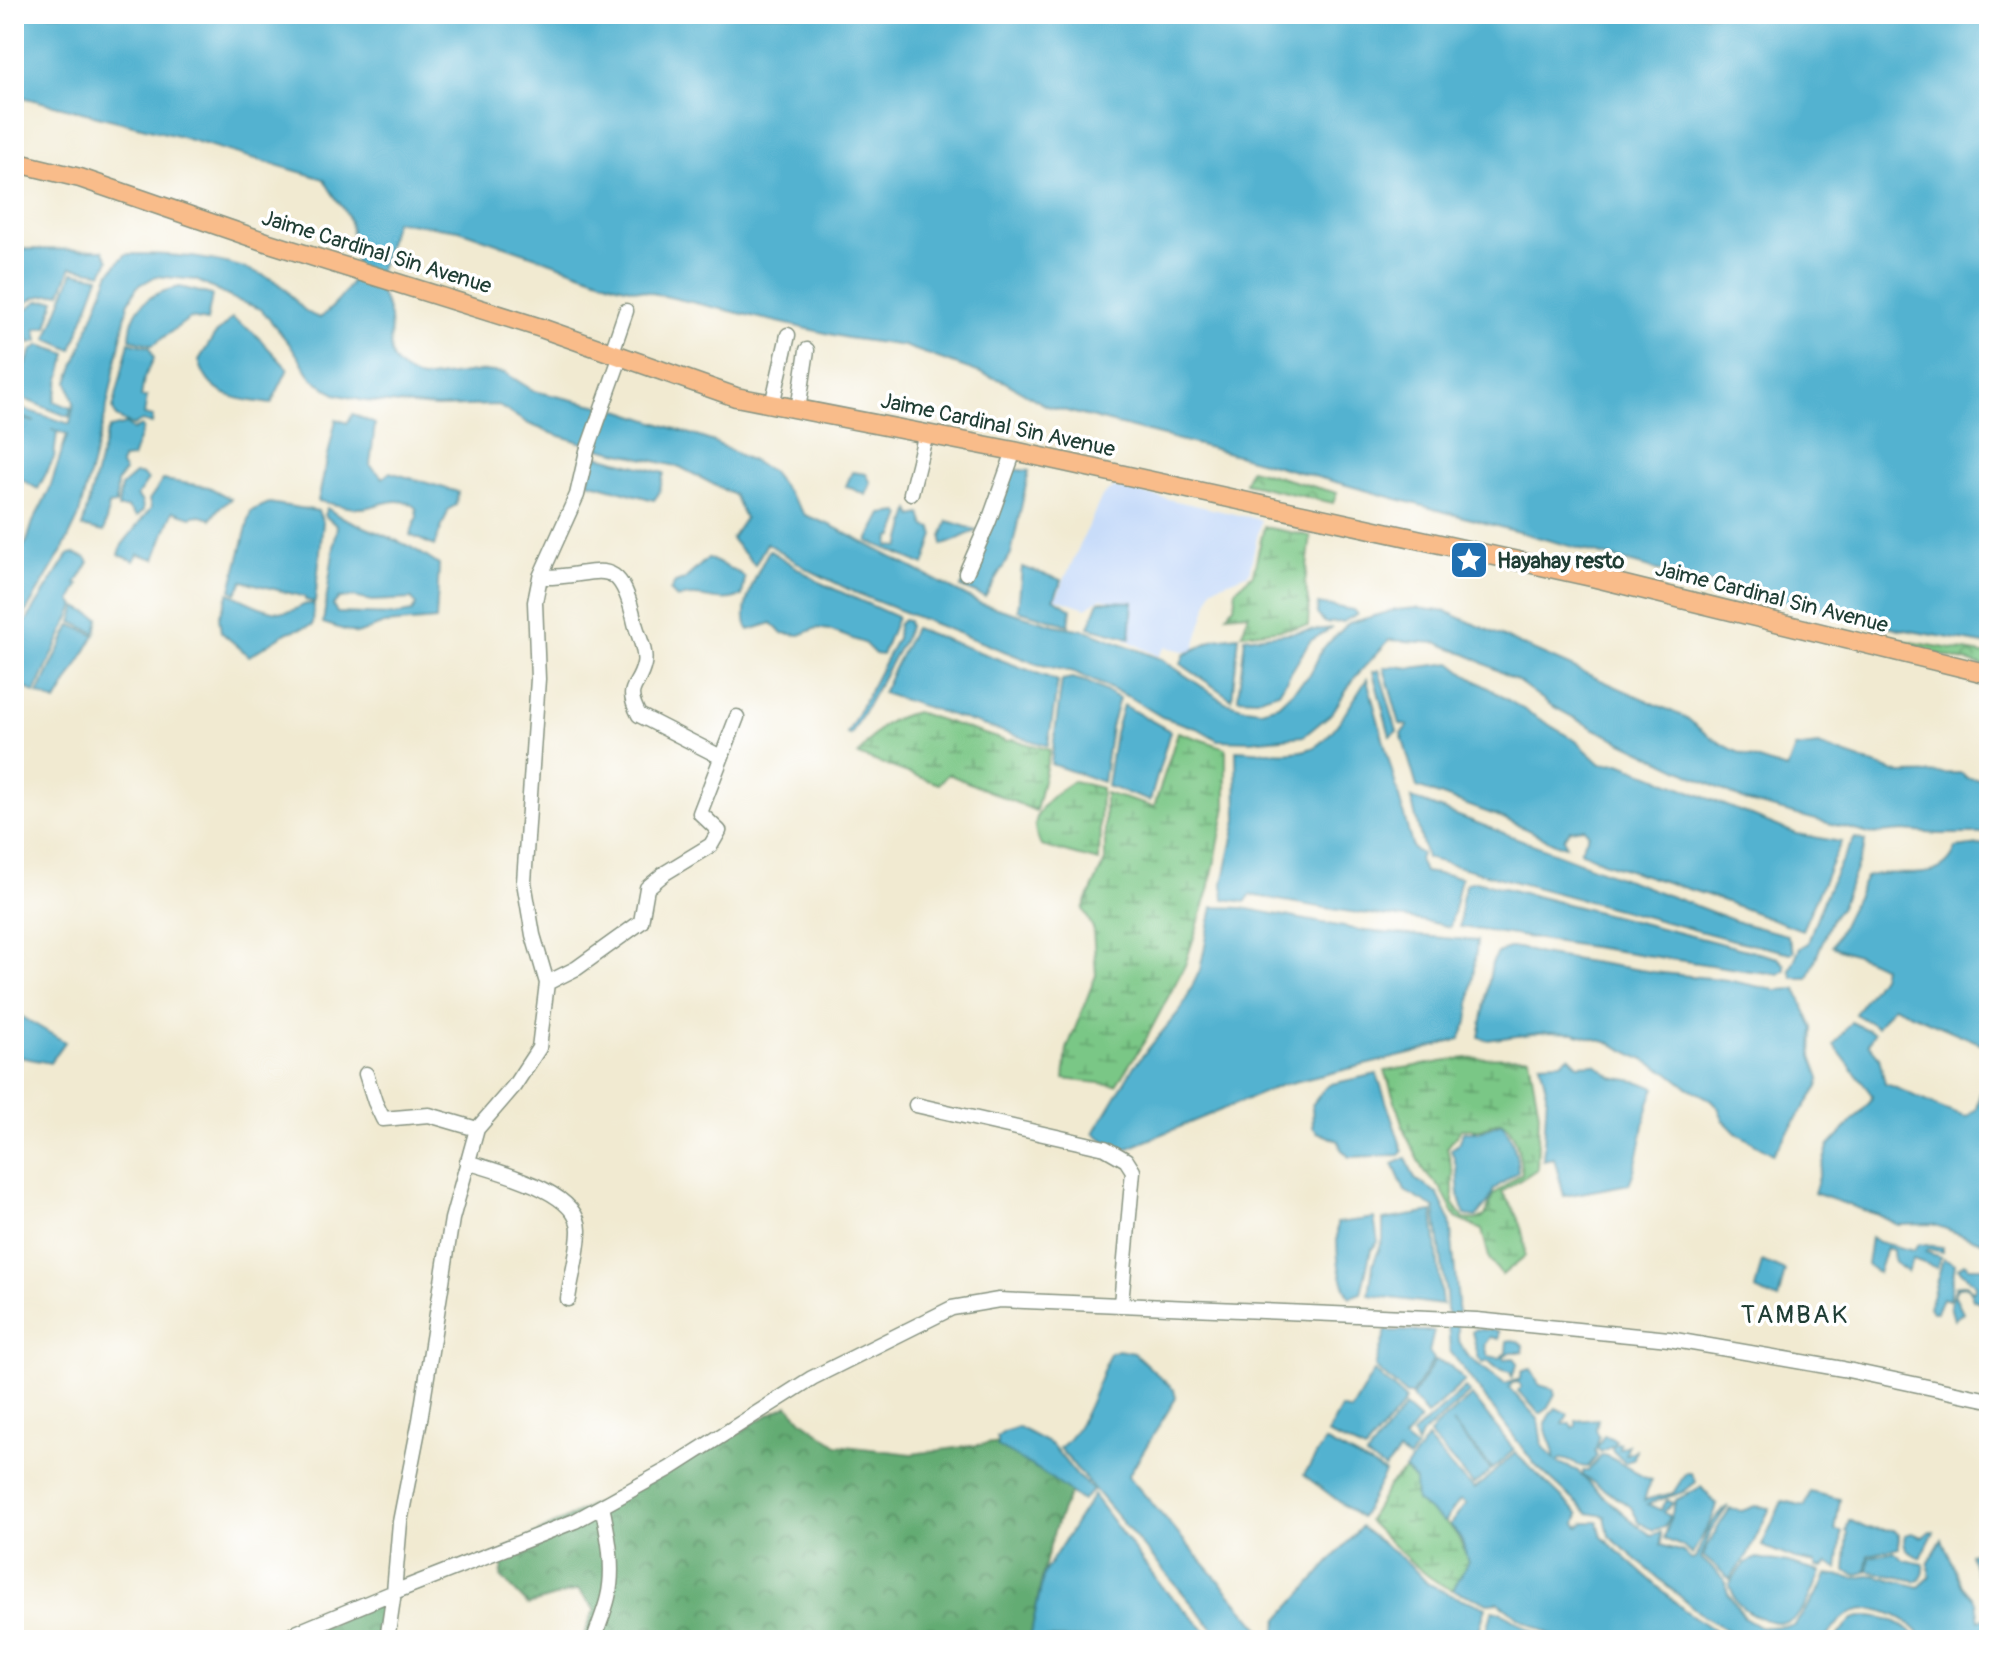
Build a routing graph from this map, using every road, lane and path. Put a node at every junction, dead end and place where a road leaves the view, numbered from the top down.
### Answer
1 (14, 162) edge
2 (626, 311) dead end
3 (788, 335) dead end
4 (807, 350) dead end
5 (616, 356) junction
6 (772, 405) junction
7 (798, 410) junction
8 (926, 433) junction
9 (1014, 451) junction
10 (911, 493) dead end
11 (966, 573) dead end
12 (540, 577) junction
13 (1989, 674) edge
14 (737, 717) dead end
15 (721, 757) junction
16 (547, 983) junction
17 (366, 1074) dead end
18 (916, 1105) dead end
19 (477, 1129) junction
20 (467, 1162) junction
21 (568, 1299) dead end
22 (1121, 1304) junction
23 (1989, 1400) edge
24 (602, 1506) junction
25 (394, 1592) junction
26 (279, 1640) edge
27 (387, 1640) edge
28 (594, 1640) edge

1 - 5 main road, Jaime Cardinal Sin Avenue
2 - 5 street
3 - 6 street
4 - 7 street
5 - 6 main road, Jaime Cardinal Sin Avenue
5 - 12 street
6 - 7 main road, Jaime Cardinal Sin Avenue
7 - 8 main road, Jaime Cardinal Sin Avenue
8 - 9 main road, Jaime Cardinal Sin Avenue
8 - 10 street
9 - 11 street
9 - 13 main road, Jaime Cardinal Sin Avenue
12 - 15 street
12 - 16 street
14 - 15 street
15 - 16 street
16 - 19 street
17 - 19 street
18 - 22 street
19 - 20 street
20 - 21 street
20 - 25 street
22 - 23 street
22 - 24 street
24 - 25 street
24 - 28 street
25 - 26 street
25 - 27 street

